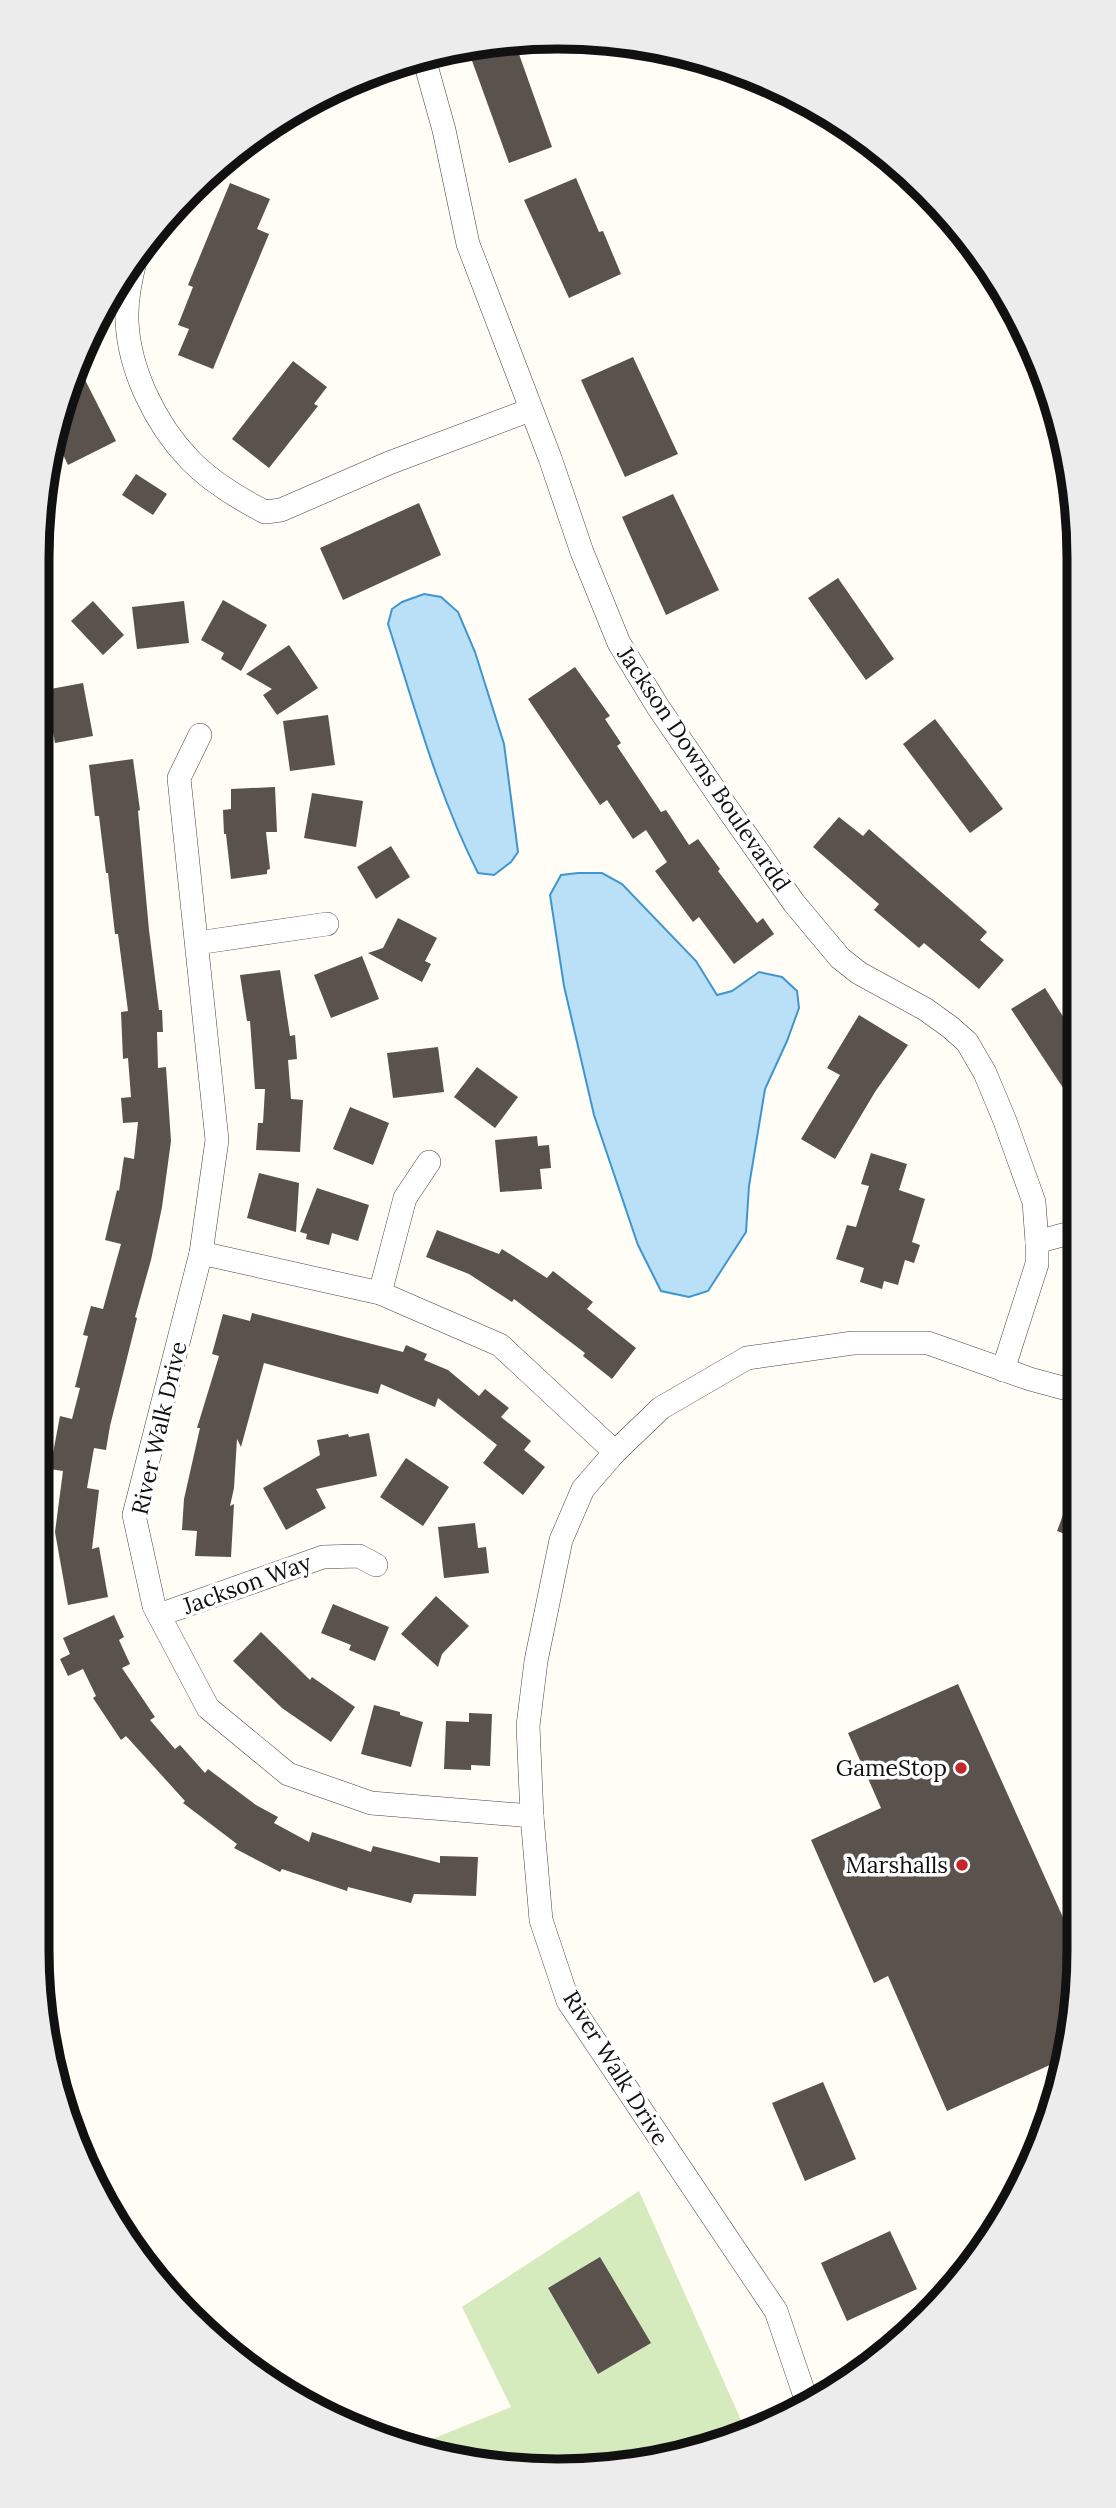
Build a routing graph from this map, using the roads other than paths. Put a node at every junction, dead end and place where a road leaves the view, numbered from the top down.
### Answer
1 (425, 66) edge
2 (129, 284) edge
3 (530, 410) junction
4 (200, 735) dead end
5 (327, 924) dead end
6 (197, 943) junction
7 (429, 1163) dead end
8 (1067, 1234) edge
9 (1037, 1242) junction
10 (201, 1253) junction
11 (380, 1293) junction
12 (1003, 1370) junction
13 (1067, 1389) edge
14 (615, 1452) junction
15 (376, 1565) dead end
16 (159, 1615) junction
17 (532, 1816) junction
18 (805, 2395) edge

1 - 3 street, Jackson Downs Boulevardd
2 - 3 street
3 - 9 street, Jackson Downs Boulevardd
4 - 6 street
5 - 6 street
6 - 10 street, River Walk Drive
7 - 11 street
8 - 9 street
9 - 12 street, Jackson Downs Boulevardd
10 - 11 street
10 - 16 street, River Walk Drive
11 - 14 street
12 - 13 street
12 - 14 street
14 - 17 street
15 - 16 street, Jackson Way
16 - 17 street, River Walk Drive
17 - 18 street, River Walk Drive

